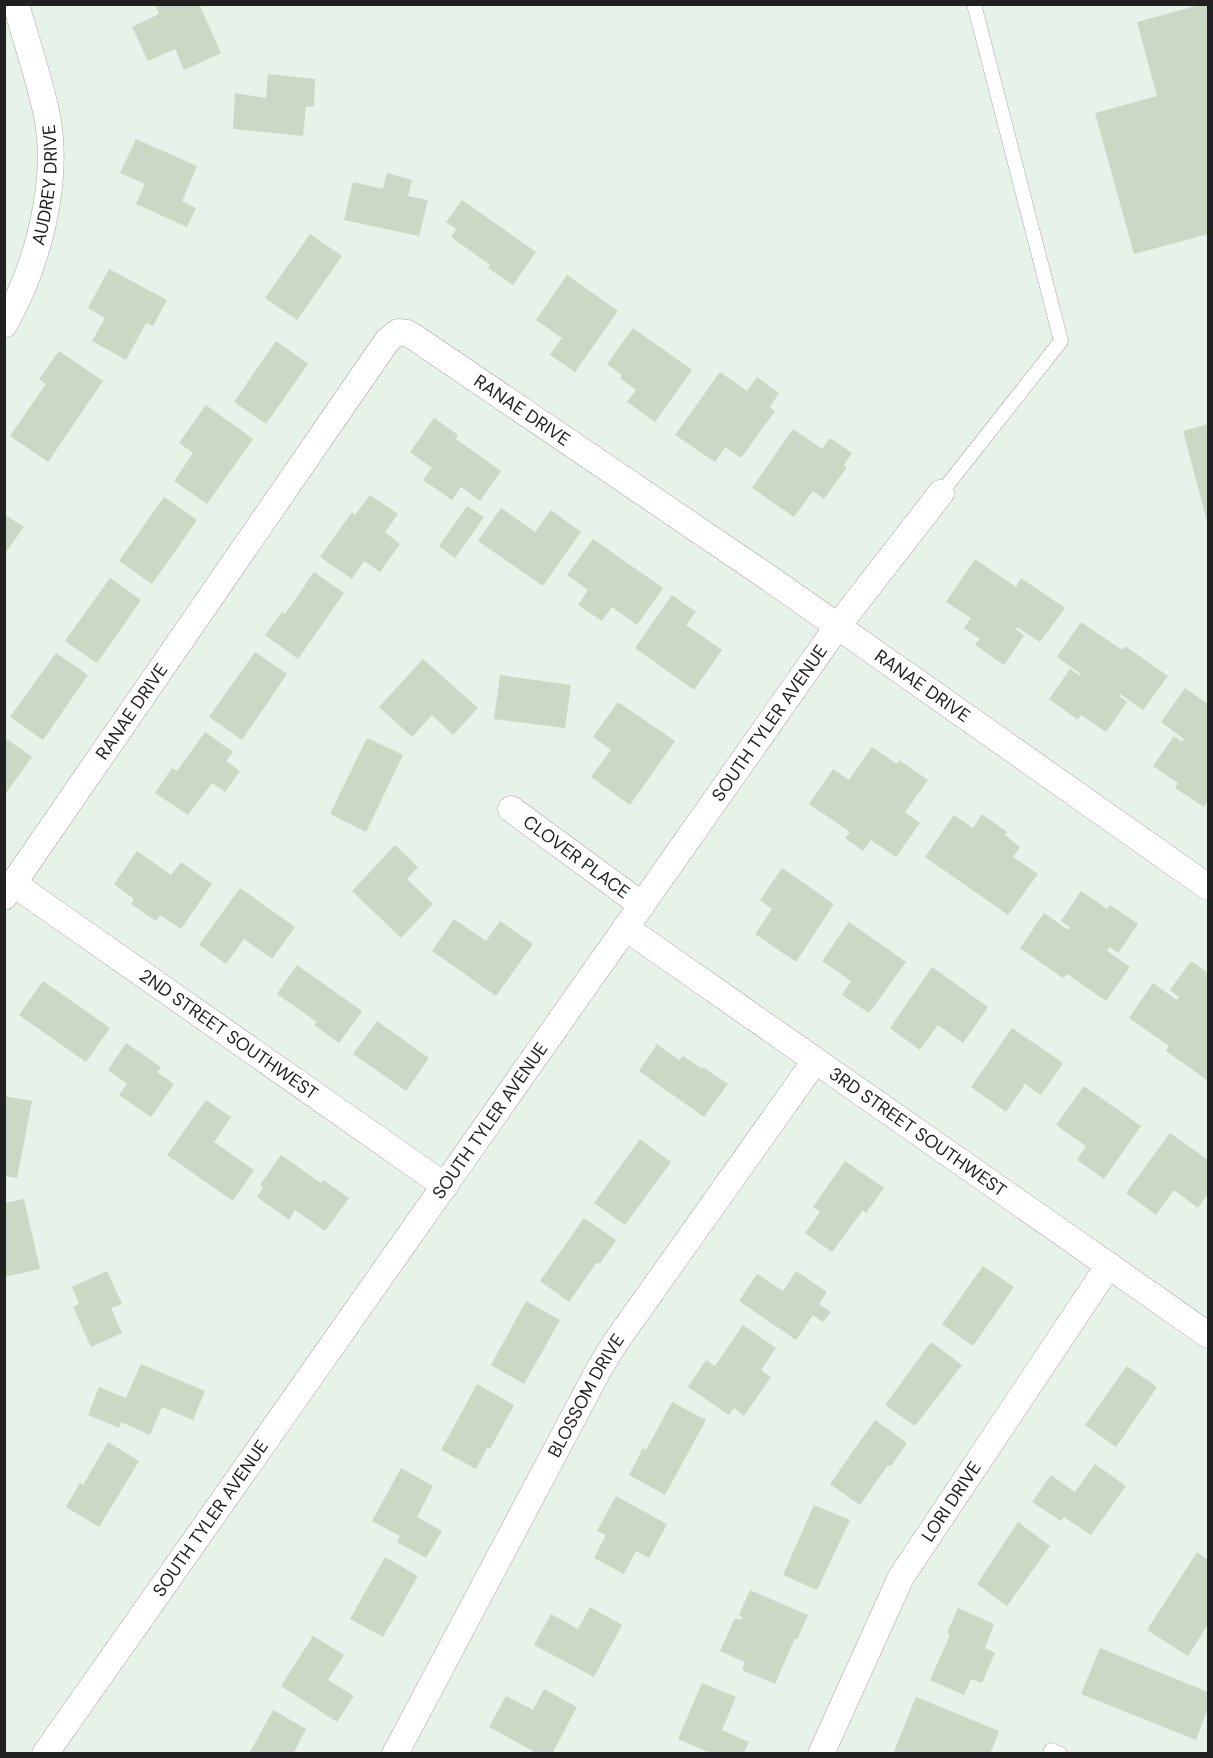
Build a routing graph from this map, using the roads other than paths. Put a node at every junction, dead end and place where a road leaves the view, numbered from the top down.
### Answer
1 (16, 4) edge
2 (974, 4) edge
3 (4, 325) edge
4 (940, 493) joint
5 (837, 627) junction
6 (511, 809) dead end
7 (1209, 887) edge
8 (9, 890) edge
9 (642, 905) junction
10 (626, 928) junction
11 (815, 1061) junction
12 (445, 1186) junction
13 (1109, 1264) junction
14 (1209, 1335) edge
15 (45, 1754) edge
16 (395, 1754) edge
17 (821, 1754) edge

1 - 3 street, AUDREY DRIVE
2 - 4 lane
4 - 5 street, SOUTH TYLER AVENUE
5 - 7 street, RANAE DRIVE
5 - 8 street, RANAE DRIVE
5 - 9 street, SOUTH TYLER AVENUE
6 - 9 street, CLOVER PLACE
8 - 12 street, 2ND STREET SOUTHWEST
9 - 10 street, SOUTH TYLER AVENUE
10 - 11 street, 3RD STREET SOUTHWEST
10 - 12 street, SOUTH TYLER AVENUE
11 - 13 street, 3RD STREET SOUTHWEST
11 - 16 street, BLOSSOM DRIVE
12 - 15 street, SOUTH TYLER AVENUE
13 - 14 street, 3RD STREET SOUTHWEST
13 - 17 street, LORI DRIVE

